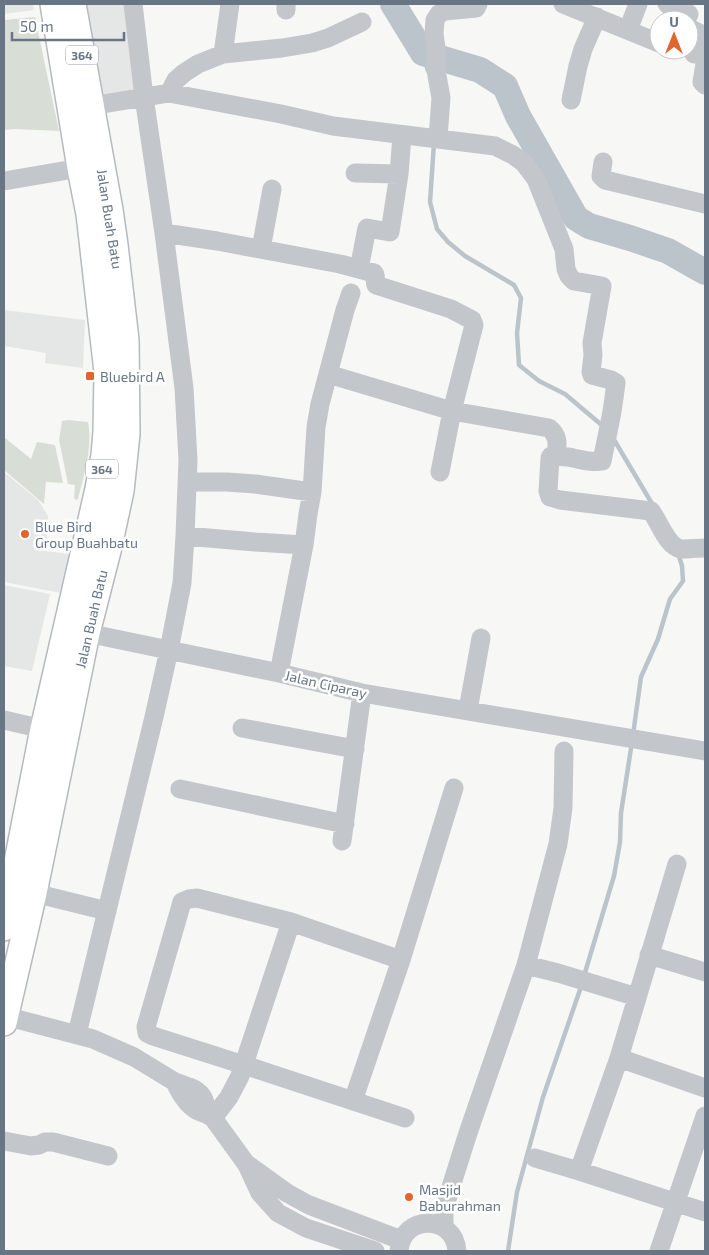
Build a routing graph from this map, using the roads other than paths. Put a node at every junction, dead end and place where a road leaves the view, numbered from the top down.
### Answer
1 (53, 4) edge
2 (73, 4) edge
3 (133, 4) edge
4 (230, 4) edge
5 (478, 4) edge
6 (563, 4) edge
7 (638, 4) edge
8 (667, 4) edge
9 (680, 10) edge
10 (597, 17) junction
11 (362, 22) dead end
12 (628, 30) junction
13 (649, 39) edge
14 (223, 54) junction
15 (697, 60) edge
16 (705, 85) edge
17 (169, 94) junction
18 (144, 97) junction
19 (571, 100) dead end
20 (91, 106) junction
21 (402, 134) junction
22 (435, 138) junction
23 (603, 162) dead end
24 (80, 168) junction
25 (355, 173) dead end
26 (399, 174) junction
27 (4, 181) edge
28 (272, 189) dead end
29 (705, 204) edge
30 (100, 212) junction
31 (164, 233) junction
32 (105, 248) junction
33 (261, 249) junction
34 (359, 269) junction
35 (351, 293) dead end
36 (328, 374) junction
37 (452, 411) junction
38 (551, 456) junction
39 (440, 472) dead end
40 (187, 482) junction
41 (312, 492) junction
42 (185, 536) junction
43 (304, 545) junction
44 (705, 548) edge
45 (87, 633) junction
46 (482, 638) dead end
47 (168, 650) junction
48 (279, 673) junction
49 (362, 693) junction
50 (468, 710) junction
51 (4, 720) edge
52 (242, 728) dead end
53 (43, 729) junction
54 (355, 749) junction
55 (564, 751) dead end
56 (705, 751) edge
57 (454, 788) dead end
58 (180, 789) dead end
59 (677, 864) dead end
60 (34, 893) junction
61 (107, 911) junction
62 (291, 922) junction
63 (4, 928) edge
64 (649, 955) junction
65 (401, 960) junction
66 (526, 965) junction
67 (705, 972) edge
68 (637, 997) junction
69 (4, 1020) edge
70 (76, 1034) junction
71 (618, 1058) junction
72 (244, 1065) junction
73 (705, 1088) edge
74 (353, 1101) junction
75 (206, 1111) junction
76 (705, 1116) edge
77 (405, 1118) dead end
78 (4, 1141) edge
79 (108, 1156) dead end
80 (535, 1158) dead end
81 (247, 1165) junction
82 (579, 1171) junction
83 (676, 1202) junction
84 (705, 1212) edge
85 (441, 1220) junction
86 (400, 1246) edge
87 (374, 1251) edge
88 (457, 1251) edge
89 (659, 1251) edge

1 - 24 main road, Jalan Buah Batu / 364
2 - 20 main road, Jalan Buah Batu / 364
3 - 18 street
4 - 14 street
5 - 22 street
6 - 10 street
7 - 12 street
8 - 9 street
10 - 12 street
10 - 19 street
11 - 14 street
12 - 13 street
14 - 17 street
15 - 16 street
17 - 18 street
17 - 21 street
18 - 20 street
18 - 31 street
20 - 30 main road, Jalan Buah Batu / 364
21 - 22 street
21 - 26 street
22 - 38 street
23 - 29 street
24 - 27 street
24 - 30 main road, Jalan Buah Batu / 364
25 - 26 street
26 - 34 street
28 - 33 street
30 - 32 main road, Jalan Buah Batu / 364
31 - 33 street
31 - 40 street
32 - 45 main road, Jalan Buah Batu / 364
32 - 53 main road, Jalan Buah Batu / 364
33 - 34 street
34 - 37 street
35 - 36 street
36 - 37 street
36 - 41 street
37 - 38 street
37 - 39 street
38 - 44 street
40 - 41 street
40 - 42 street
41 - 43 street
42 - 43 street
42 - 47 street
43 - 48 street
45 - 47 street, Jalan Ciparay
45 - 60 main road, Jalan Buah Batu / 364
46 - 50 street
47 - 48 street, Jalan Ciparay
47 - 61 street
48 - 49 street, Jalan Ciparay
49 - 50 street, Jalan Ciparay
49 - 54 street
50 - 56 street, Jalan Ciparay
51 - 53 street
52 - 54 street
53 - 63 main road, Jalan Buah Batu / 364
54 - 58 street
55 - 66 street
57 - 65 street
59 - 64 street
60 - 61 street
60 - 69 main road, Jalan Buah Batu / 364
61 - 70 street
62 - 65 street
62 - 72 street
62 - 72 street
64 - 67 street
64 - 68 street
65 - 74 street
66 - 68 street
66 - 85 street
68 - 71 street
69 - 70 street
70 - 75 street
71 - 73 street
71 - 82 street
72 - 74 street
72 - 75 street
74 - 77 street
75 - 81 street
76 - 83 street
78 - 79 street
80 - 82 street
81 - 86 street
81 - 87 street
82 - 83 street
83 - 84 street
83 - 89 street
85 - 86 street
85 - 88 street

